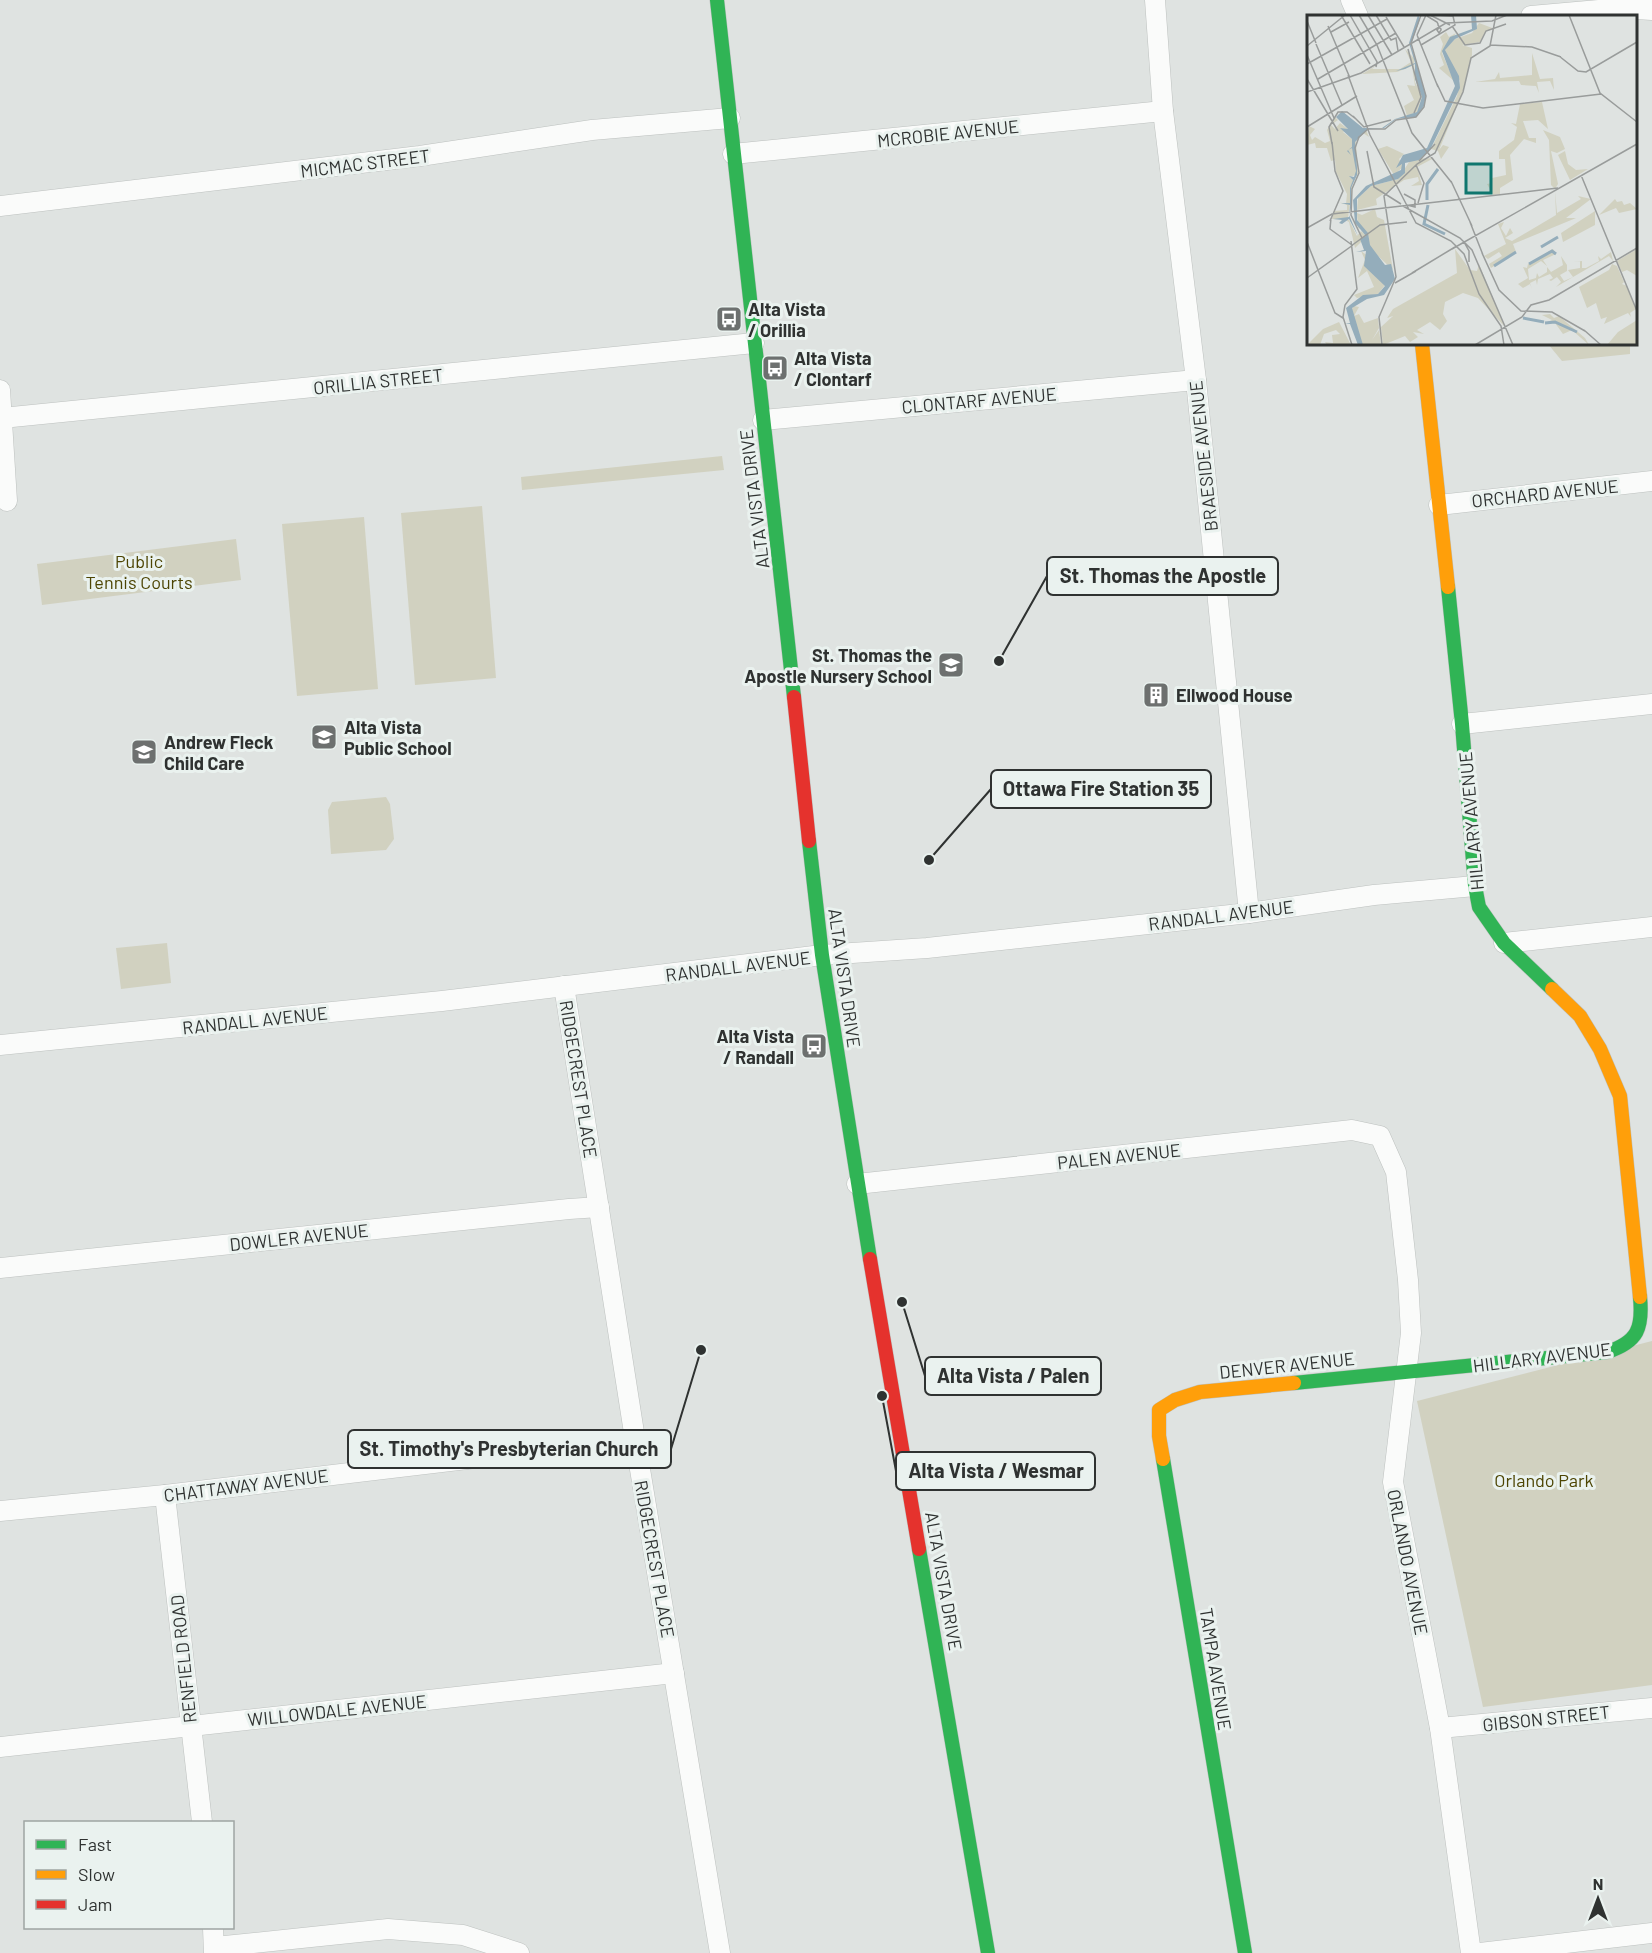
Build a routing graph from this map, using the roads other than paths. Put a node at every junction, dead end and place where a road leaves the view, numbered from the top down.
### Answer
1 (717, 0) edge
2 (1155, 0) edge
3 (1351, 0) edge
4 (1652, 10) edge
5 (1358, 15) edge
6 (1542, 15) edge
7 (1163, 111) junction
8 (730, 118) junction
9 (733, 154) junction
10 (0, 206) edge
11 (754, 344) junction
12 (1422, 345) edge
13 (1196, 380) junction
14 (0, 390) edge
15 (2, 418) junction
16 (763, 420) junction
17 (1652, 481) edge
18 (7, 501) dead end
19 (1439, 505) junction
20 (1652, 704) edge
21 (1462, 724) junction
22 (1475, 886) junction
23 (1249, 913) junction
24 (1652, 927) edge
25 (1503, 943) junction
26 (822, 955) junction
27 (564, 986) junction
28 (0, 1045) edge
29 (1380, 1136) joint
30 (857, 1184) junction
31 (599, 1207) junction
32 (0, 1268) edge
33 (1405, 1372) junction
34 (1175, 1400) joint
35 (635, 1439) junction
36 (165, 1494) junction
37 (0, 1511) edge
38 (674, 1673) junction
39 (1652, 1708) edge
40 (191, 1727) junction
41 (1440, 1728) junction
42 (0, 1747) edge
43 (202, 1821) edge
44 (1652, 1933) edge
45 (214, 1942) edge
46 (519, 1953) edge
47 (720, 1953) edge
48 (988, 1953) edge
49 (1245, 1953) edge
50 (1471, 1953) edge
51 (1480, 1953) edge

1 - 8 street, ALTA VISTA DRIVE
2 - 7 street, BRAESIDE AVENUE
3 - 5 street
4 - 6 street
7 - 9 street, MCROBIE AVENUE
7 - 13 street, BRAESIDE AVENUE
8 - 9 street, ALTA VISTA DRIVE
8 - 10 street, MICMAC STREET
9 - 11 street, ALTA VISTA DRIVE
11 - 15 street, ORILLIA STREET
11 - 16 street, ALTA VISTA DRIVE
12 - 19 street, HILLARY AVENUE
13 - 16 street, CLONTARF AVENUE
13 - 23 street, BRAESIDE AVENUE
14 - 15 street
15 - 18 street
16 - 26 street, ALTA VISTA DRIVE
17 - 19 street, ORCHARD AVENUE
19 - 21 street, HILLARY AVENUE
20 - 21 street
21 - 22 street, HILLARY AVENUE
22 - 23 street, RANDALL AVENUE
22 - 25 street, HILLARY AVENUE
23 - 26 street, RANDALL AVENUE
24 - 25 street
25 - 33 street, HILLARY AVENUE
26 - 27 street, RANDALL AVENUE
26 - 30 street, ALTA VISTA DRIVE
27 - 28 street, RANDALL AVENUE
27 - 31 street, RIDGECREST PLACE
29 - 30 street, PALEN AVENUE
29 - 33 street, ORLANDO AVENUE
30 - 48 street, ALTA VISTA DRIVE
31 - 32 street, DOWLER AVENUE
31 - 35 street, RIDGECREST PLACE
33 - 34 street, DENVER AVENUE
33 - 41 street, ORLANDO AVENUE
34 - 49 street, TAMPA AVENUE
35 - 36 street, CHATTAWAY AVENUE
35 - 38 street, RIDGECREST PLACE
36 - 37 street, CHATTAWAY AVENUE
36 - 40 street, RENFIELD ROAD
38 - 40 street, WILLOWDALE AVENUE
38 - 47 street, RIDGECREST PLACE
39 - 41 street, GIBSON STREET
40 - 42 street, WILLOWDALE AVENUE
40 - 43 street, RENFIELD ROAD
41 - 50 street, ORLANDO AVENUE
44 - 51 street
45 - 46 street

